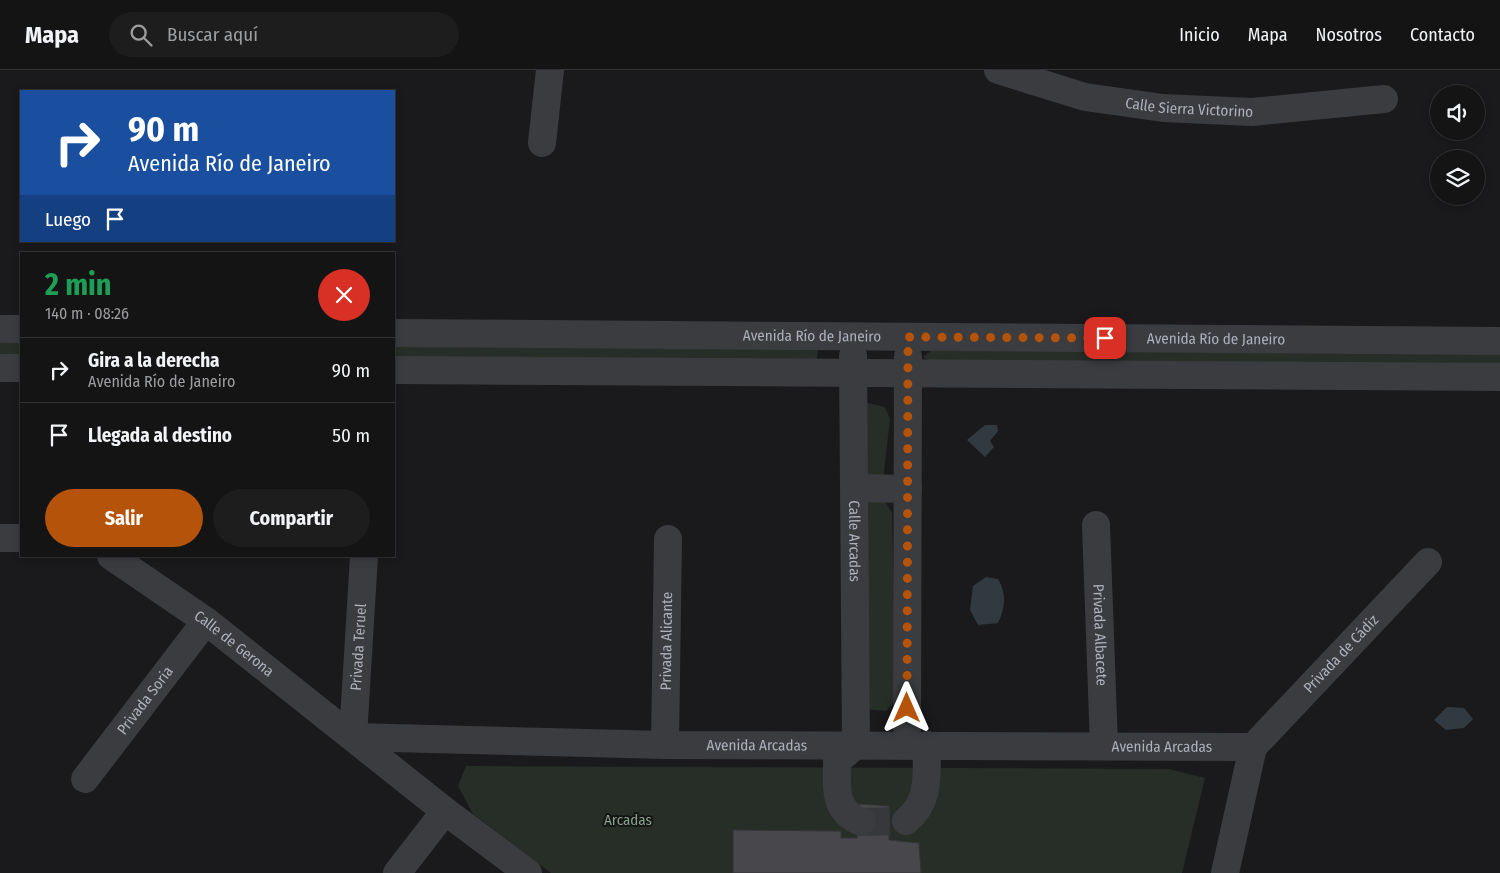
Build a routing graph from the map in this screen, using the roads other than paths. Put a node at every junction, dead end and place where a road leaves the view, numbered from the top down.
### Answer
1 (550, 70) edge
2 (998, 70) edge
3 (1384, 99) dead end
4 (542, 143) dead end
5 (0, 329) edge
6 (20, 330) edge
7 (395, 333) edge
8 (853, 336) junction
9 (908, 337) junction
10 (1500, 341) edge
11 (0, 368) edge
12 (20, 368) edge
13 (395, 370) edge
14 (853, 373) junction
15 (908, 374) junction
16 (1500, 377) edge
17 (854, 488) junction
18 (908, 489) junction
19 (1096, 525) dead end
20 (0, 538) edge
21 (20, 538) edge
22 (668, 539) dead end
23 (112, 557) edge
24 (364, 557) edge
25 (1428, 562) dead end
26 (206, 621) junction
27 (352, 737) junction
28 (665, 745) junction
29 (856, 745) junction
30 (917, 745) junction
31 (1104, 746) junction
32 (1253, 747) junction
33 (85, 779) dead end
34 (445, 811) junction
35 (906, 821) dead end
36 (862, 822) tunnel mouth
37 (397, 873) edge
38 (528, 873) edge
39 (1225, 873) edge

1 - 4 street
2 - 3 street, Calle Sierra Victorino
5 - 6 street
7 - 8 street, Avenida Río de Janeiro
8 - 9 street, Avenida Río de Janeiro
8 - 14 street, Calle Arcadas
9 - 10 street, Avenida Río de Janeiro
9 - 15 street
11 - 12 street
13 - 14 street
14 - 15 street
14 - 17 street, Calle Arcadas
15 - 16 street
15 - 18 street
17 - 18 street
17 - 29 street, Calle Arcadas
18 - 30 street
19 - 31 street, Privada Albacete
20 - 21 street
22 - 28 street, Privada Alicante
23 - 26 street, Calle de Gerona
24 - 27 street, Privada Teruel
25 - 32 street, Privada de Cádiz
26 - 27 street, Calle de Gerona
26 - 33 street, Privada Soria
27 - 28 street, Avenida Arcadas
27 - 34 street
28 - 29 street, Avenida Arcadas
29 - 30 street, Avenida Arcadas
29 - 36 street
30 - 31 street, Avenida Arcadas
30 - 35 street
31 - 32 street, Avenida Arcadas
32 - 39 street
34 - 37 street
34 - 38 street

